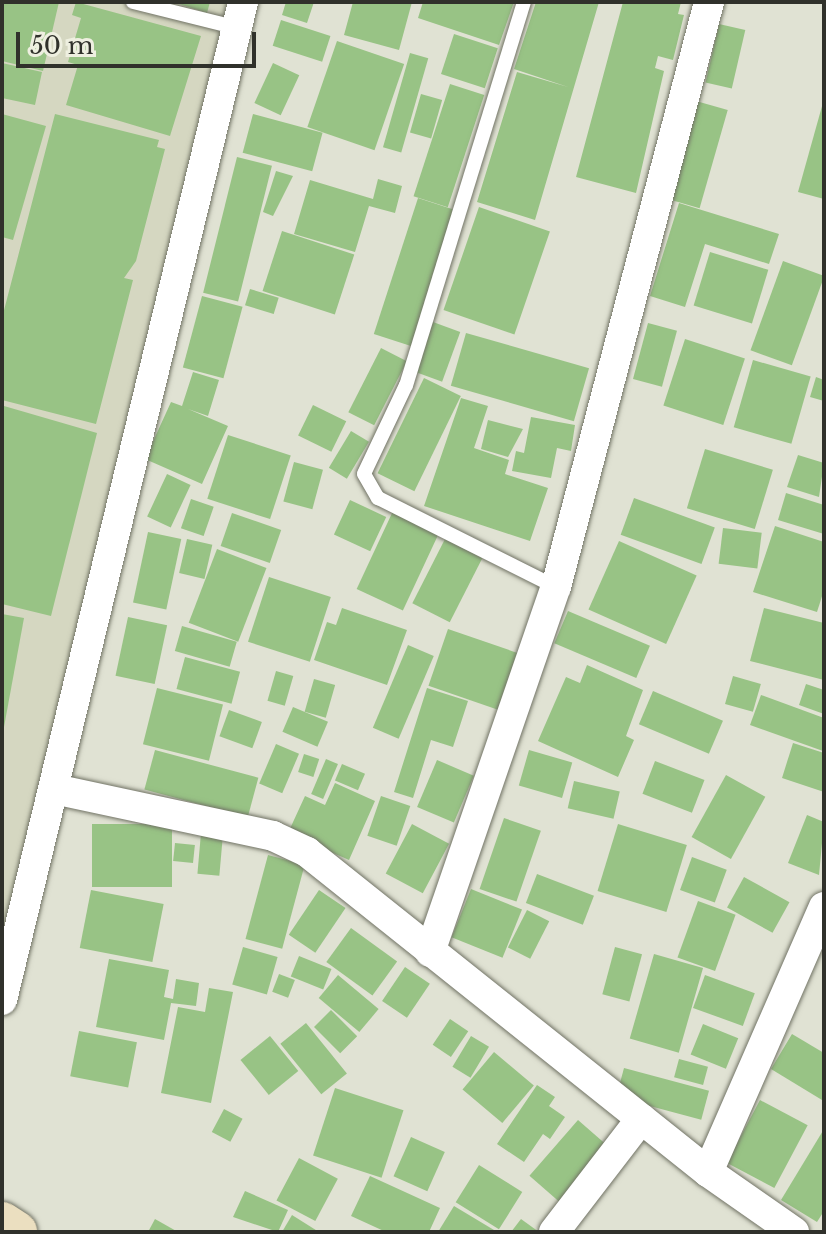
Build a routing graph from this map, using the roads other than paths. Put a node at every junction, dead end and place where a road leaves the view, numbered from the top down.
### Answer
1 (133, 2) edge
2 (524, 2) edge
3 (709, 2) edge
4 (241, 15) edge
5 (556, 587) junction
6 (54, 789) junction
7 (824, 907) edge
8 (430, 952) junction
9 (2, 1000) edge
10 (641, 1119) junction
11 (708, 1172) junction
12 (2, 1223) edge
13 (16, 1232) edge
14 (554, 1232) edge
15 (794, 1232) edge

1 - 4 lane
2 - 5 lane
3 - 5 street
4 - 6 street
5 - 8 street
6 - 8 street
6 - 9 street
7 - 11 street
8 - 10 street
10 - 11 street
10 - 14 street
11 - 15 street
12 - 13 main road

